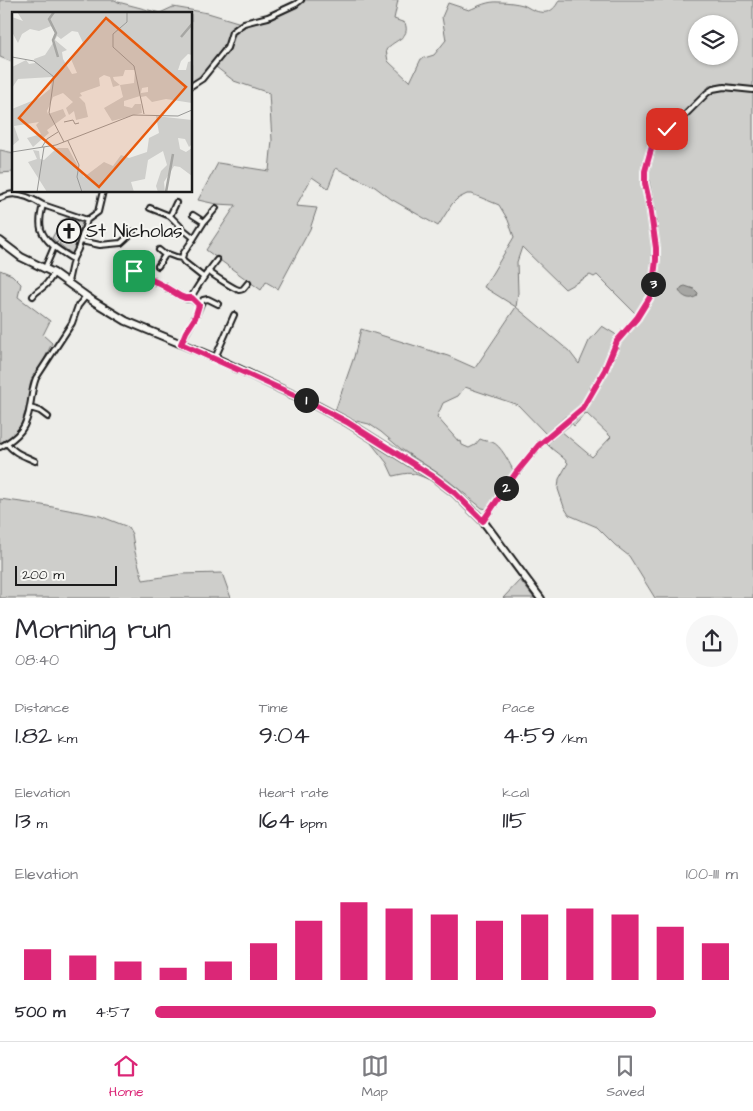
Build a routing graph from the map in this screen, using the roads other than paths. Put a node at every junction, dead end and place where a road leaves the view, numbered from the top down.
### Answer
1 (301, 0) edge
2 (192, 85) edge
3 (753, 90) edge
4 (103, 192) edge
5 (0, 198) edge
6 (176, 203) dead end
7 (43, 205) junction
8 (150, 208) dead end
9 (216, 208) dead end
10 (193, 215) dead end
11 (170, 216) junction
12 (87, 220) junction
13 (204, 222) junction
14 (133, 232) dead end
15 (194, 238) junction
16 (81, 241) junction
17 (0, 242) edge
18 (54, 247) junction
19 (159, 250) dead end
20 (165, 255) junction
21 (182, 258) junction
22 (73, 259) junction
23 (217, 260) dead end
24 (158, 266) dead end
25 (45, 268) junction
26 (134, 271) dead end
27 (208, 271) junction
28 (54, 273) junction
29 (202, 277) junction
30 (68, 282) junction
31 (248, 283) dead end
32 (33, 296) dead end
33 (86, 296) junction
34 (192, 298) junction
35 (218, 304) dead end
36 (199, 305) junction
37 (234, 315) dead end
38 (181, 344) junction
39 (215, 358) junction
40 (30, 408) junction
41 (48, 417) dead end
42 (6, 443) junction
43 (0, 447) edge
44 (35, 461) dead end
45 (483, 521) junction
46 (541, 598) edge

1 - 2 street
3 - 45 street
4 - 12 street
5 - 7 street
6 - 11 street
7 - 12 street
7 - 18 street
8 - 11 street
9 - 13 street
10 - 13 street
11 - 15 street
12 - 16 street
13 - 15 street
14 - 16 street
15 - 21 street
16 - 22 street
17 - 25 main road
18 - 22 street
18 - 25 street
19 - 20 street
20 - 21 street
20 - 24 street
21 - 29 street
22 - 30 street
23 - 27 street
25 - 28 main road
26 - 34 street
27 - 29 street
27 - 31 street
28 - 30 main road
28 - 32 street
29 - 34 street
30 - 33 main road
33 - 38 main road
33 - 40 street
34 - 36 street
35 - 36 street
36 - 38 street
37 - 39 street
38 - 39 main road
39 - 45 main road
40 - 41 street
40 - 42 street
42 - 43 street
42 - 44 street
45 - 46 main road

